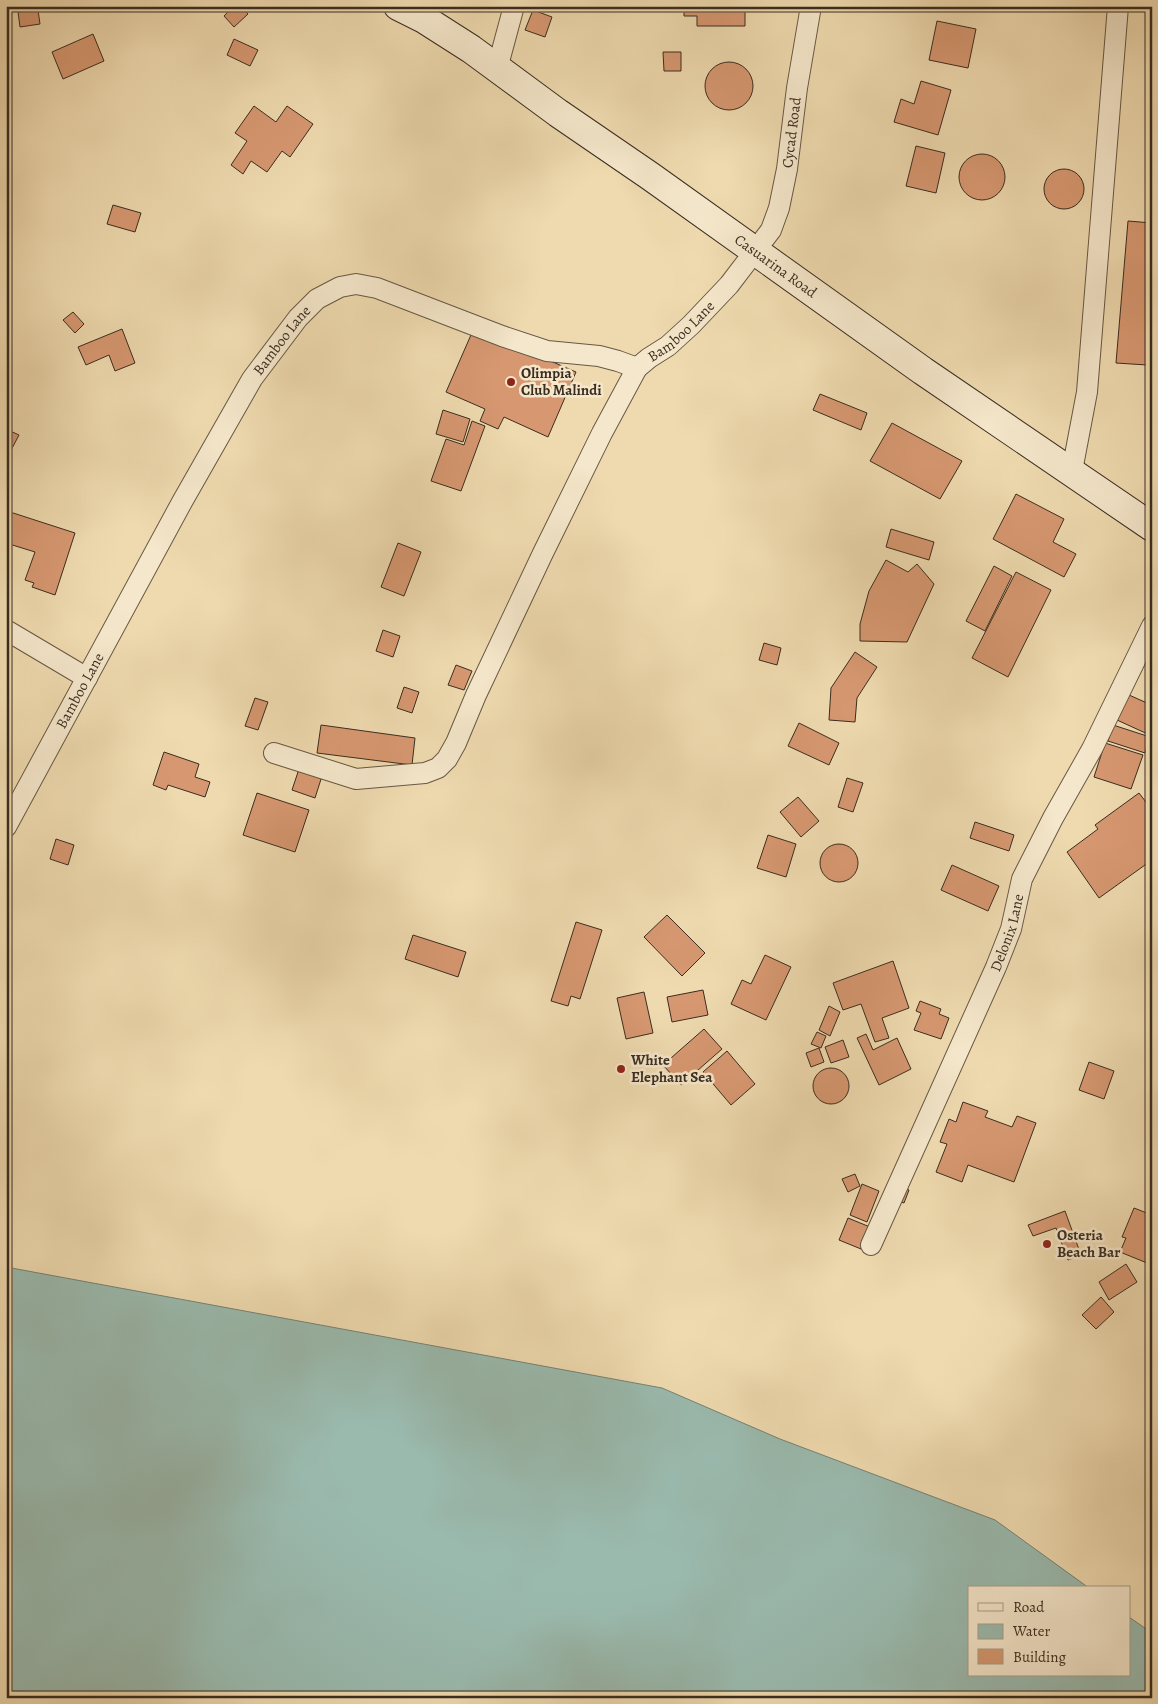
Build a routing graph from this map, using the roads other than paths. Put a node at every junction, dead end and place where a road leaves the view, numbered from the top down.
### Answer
1 (398, 6) edge
2 (514, 6) edge
3 (810, 6) edge
4 (1118, 6) edge
5 (497, 69) junction
6 (755, 251) junction
7 (637, 368) junction
8 (1072, 471) junction
9 (1152, 528) edge
10 (1152, 626) edge
11 (6, 630) edge
12 (88, 678) junction
13 (274, 753) dead end
14 (6, 827) edge
15 (871, 1245) dead end

1 - 5 street, Casuarina Road
2 - 5 street
3 - 6 street, Cycad Road
4 - 8 street
5 - 6 street, Casuarina Road
6 - 7 street, Bamboo Lane
6 - 8 street, Casuarina Road
7 - 12 street, Bamboo Lane
7 - 13 street
8 - 9 street, Casuarina Road
10 - 15 street, Delonix Lane
11 - 12 street
12 - 14 street, Bamboo Lane

